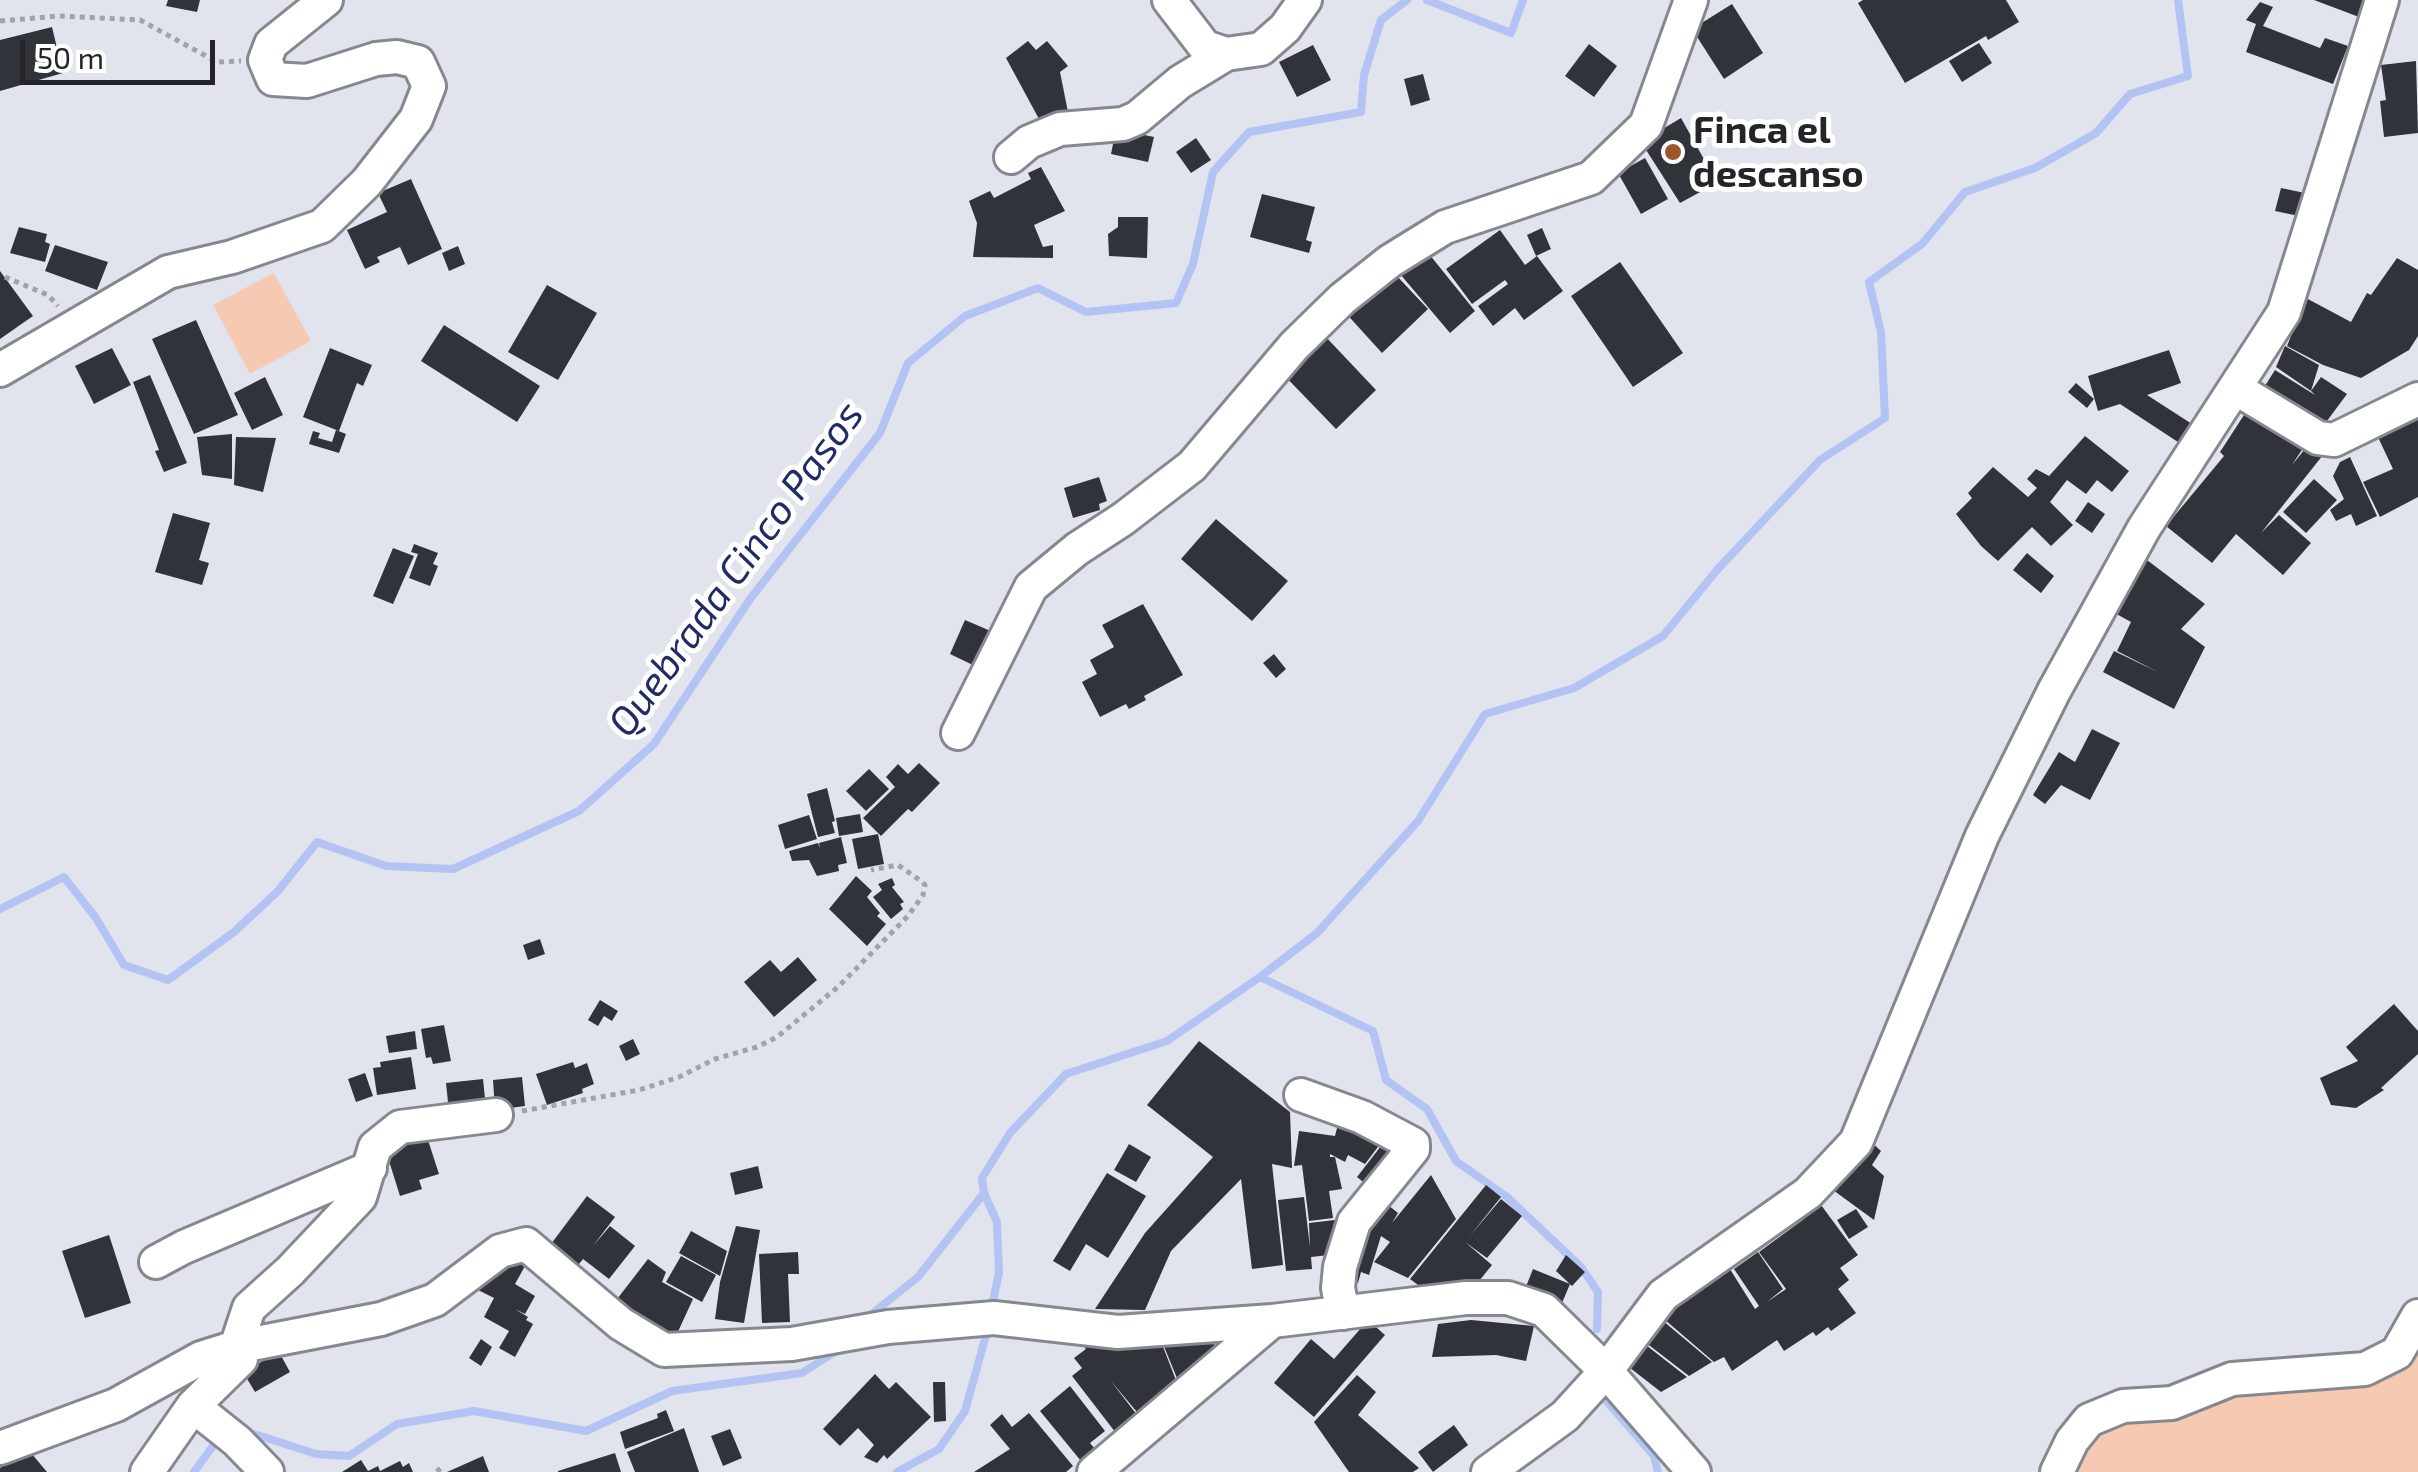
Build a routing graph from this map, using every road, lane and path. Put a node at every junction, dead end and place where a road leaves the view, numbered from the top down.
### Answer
1 (326, 0) edge
2 (1169, 0) edge
3 (1304, 0) edge
4 (1691, 0) edge
5 (2382, 0) edge
6 (0, 21) edge
7 (1226, 54) junction
8 (264, 60) junction
9 (1012, 157) dead end
10 (5, 277) dead end
11 (76, 328) junction
12 (0, 370) edge
13 (2235, 388) junction
14 (2418, 400) edge
15 (958, 734) dead end
16 (872, 870) dead end
17 (1300, 1095) dead end
18 (496, 1115) joint
19 (370, 1168) junction
20 (156, 1262) dead end
21 (1343, 1313) junction
22 (2418, 1316) edge
23 (1272, 1321) junction
24 (236, 1347) junction
25 (1606, 1372) junction
26 (199, 1412) junction
27 (0, 1448) edge
28 (146, 1472) edge
29 (267, 1472) edge
30 (1094, 1472) edge
31 (1488, 1472) edge
32 (1694, 1472) edge
33 (2057, 1472) edge

1 - 8 street
2 - 7 street
3 - 7 street
4 - 15 street
5 - 13 street
6 - 8 path
7 - 9 street
8 - 11 street
10 - 11 path
11 - 12 street
13 - 14 street
13 - 25 street
16 - 18 path
17 - 21 street
18 - 19 street
19 - 20 street
19 - 24 street
21 - 23 street
21 - 25 street
22 - 33 street
23 - 24 street
23 - 30 street
24 - 26 street
24 - 27 street
25 - 31 street
25 - 32 street
26 - 28 street
26 - 29 street

